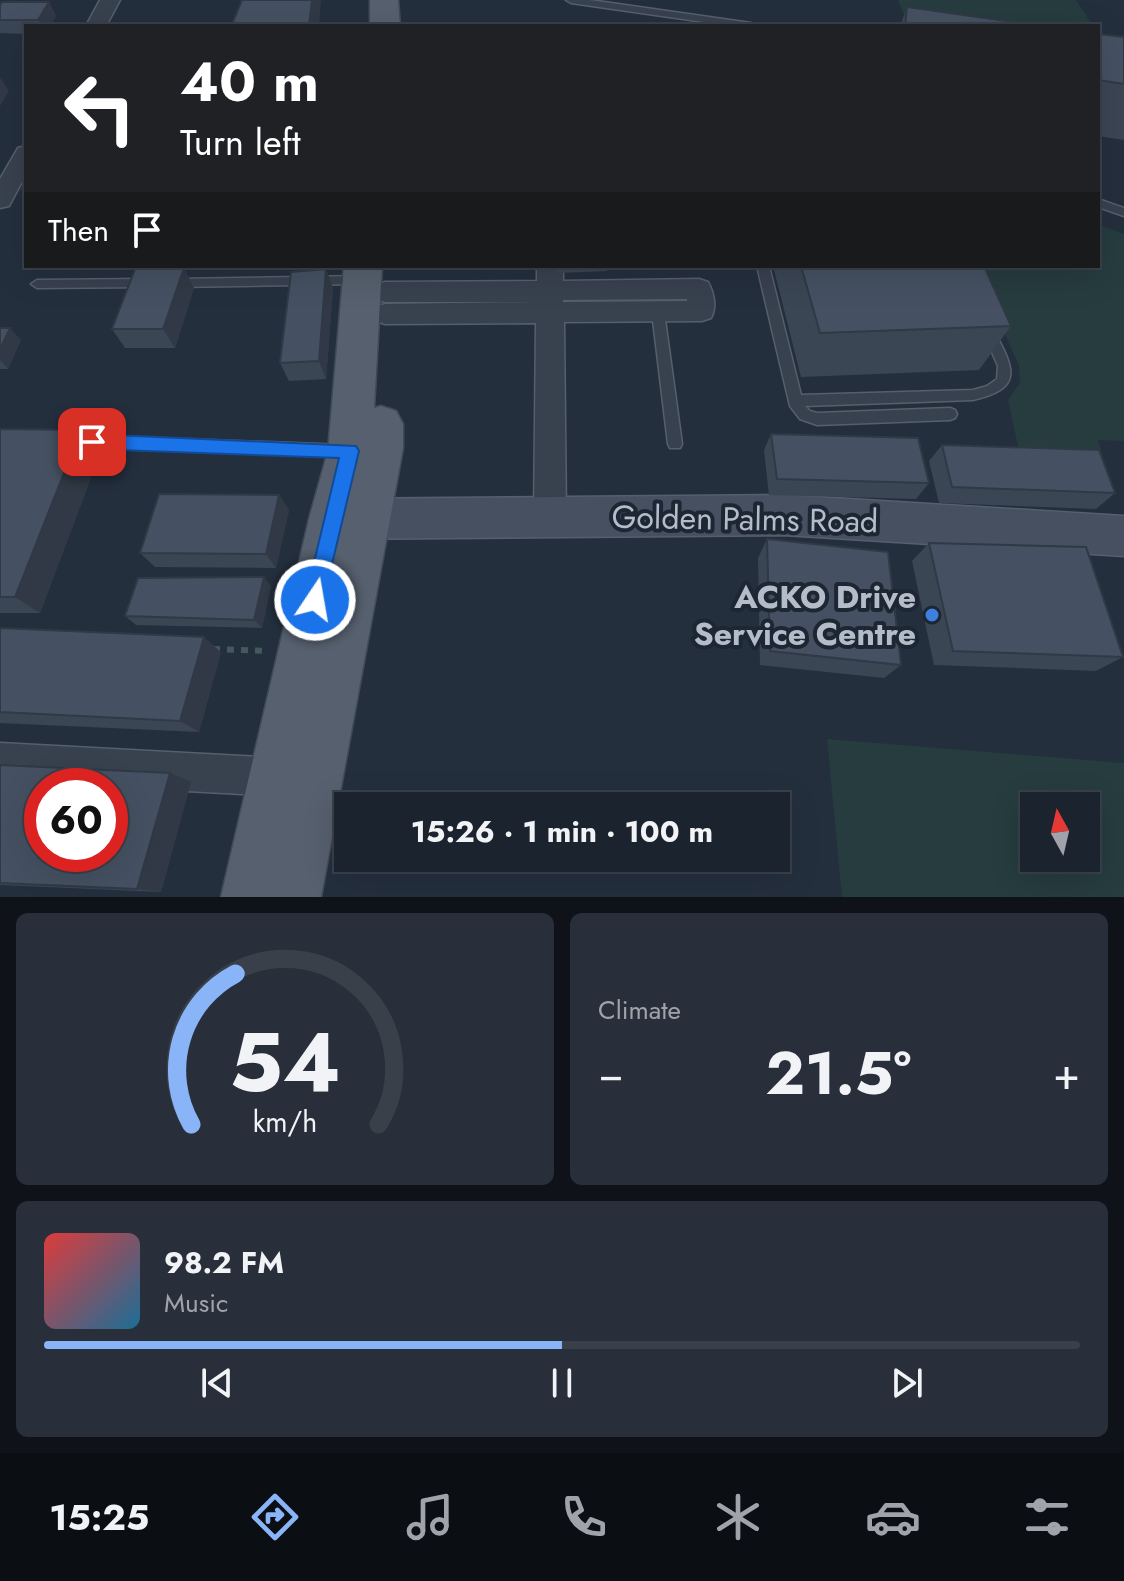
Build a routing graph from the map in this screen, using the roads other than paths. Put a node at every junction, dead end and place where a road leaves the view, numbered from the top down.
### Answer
1 (110, 0) edge
2 (363, 0) edge
3 (384, 0) edge
4 (571, 0) edge
5 (97, 24) edge
6 (364, 24) edge
7 (385, 24) edge
8 (737, 24) edge
9 (24, 157) edge
10 (0, 200) edge
11 (1100, 204) edge
12 (1124, 212) edge
13 (764, 268) edge
14 (37, 284) dead end
15 (376, 284) edge
16 (655, 289) edge
17 (551, 290) edge
18 (985, 322) edge
19 (797, 401) junction
20 (950, 414) dead end
21 (65, 441) edge
22 (675, 444) dead end
23 (350, 451) junction
24 (550, 518) junction
25 (349, 519) junction
26 (1124, 536) edge
27 (0, 762) edge
28 (277, 777) junction
29 (251, 897) edge
30 (291, 897) edge

1 - 5 street
2 - 6 main road
3 - 7 main road
4 - 8 lane
9 - 10 street
11 - 12 lane
13 - 19 lane
14 - 15 lane
15 - 17 street
15 - 23 main road
15 - 25 main road
16 - 17 street
16 - 22 lane
17 - 24 street
18 - 19 lane
19 - 20 lane
21 - 23 lane
23 - 25 main road
24 - 25 street, Golden Palms Road
24 - 26 street, Golden Palms Road
25 - 28 main road
25 - 30 main road
27 - 28 street
28 - 29 main road

